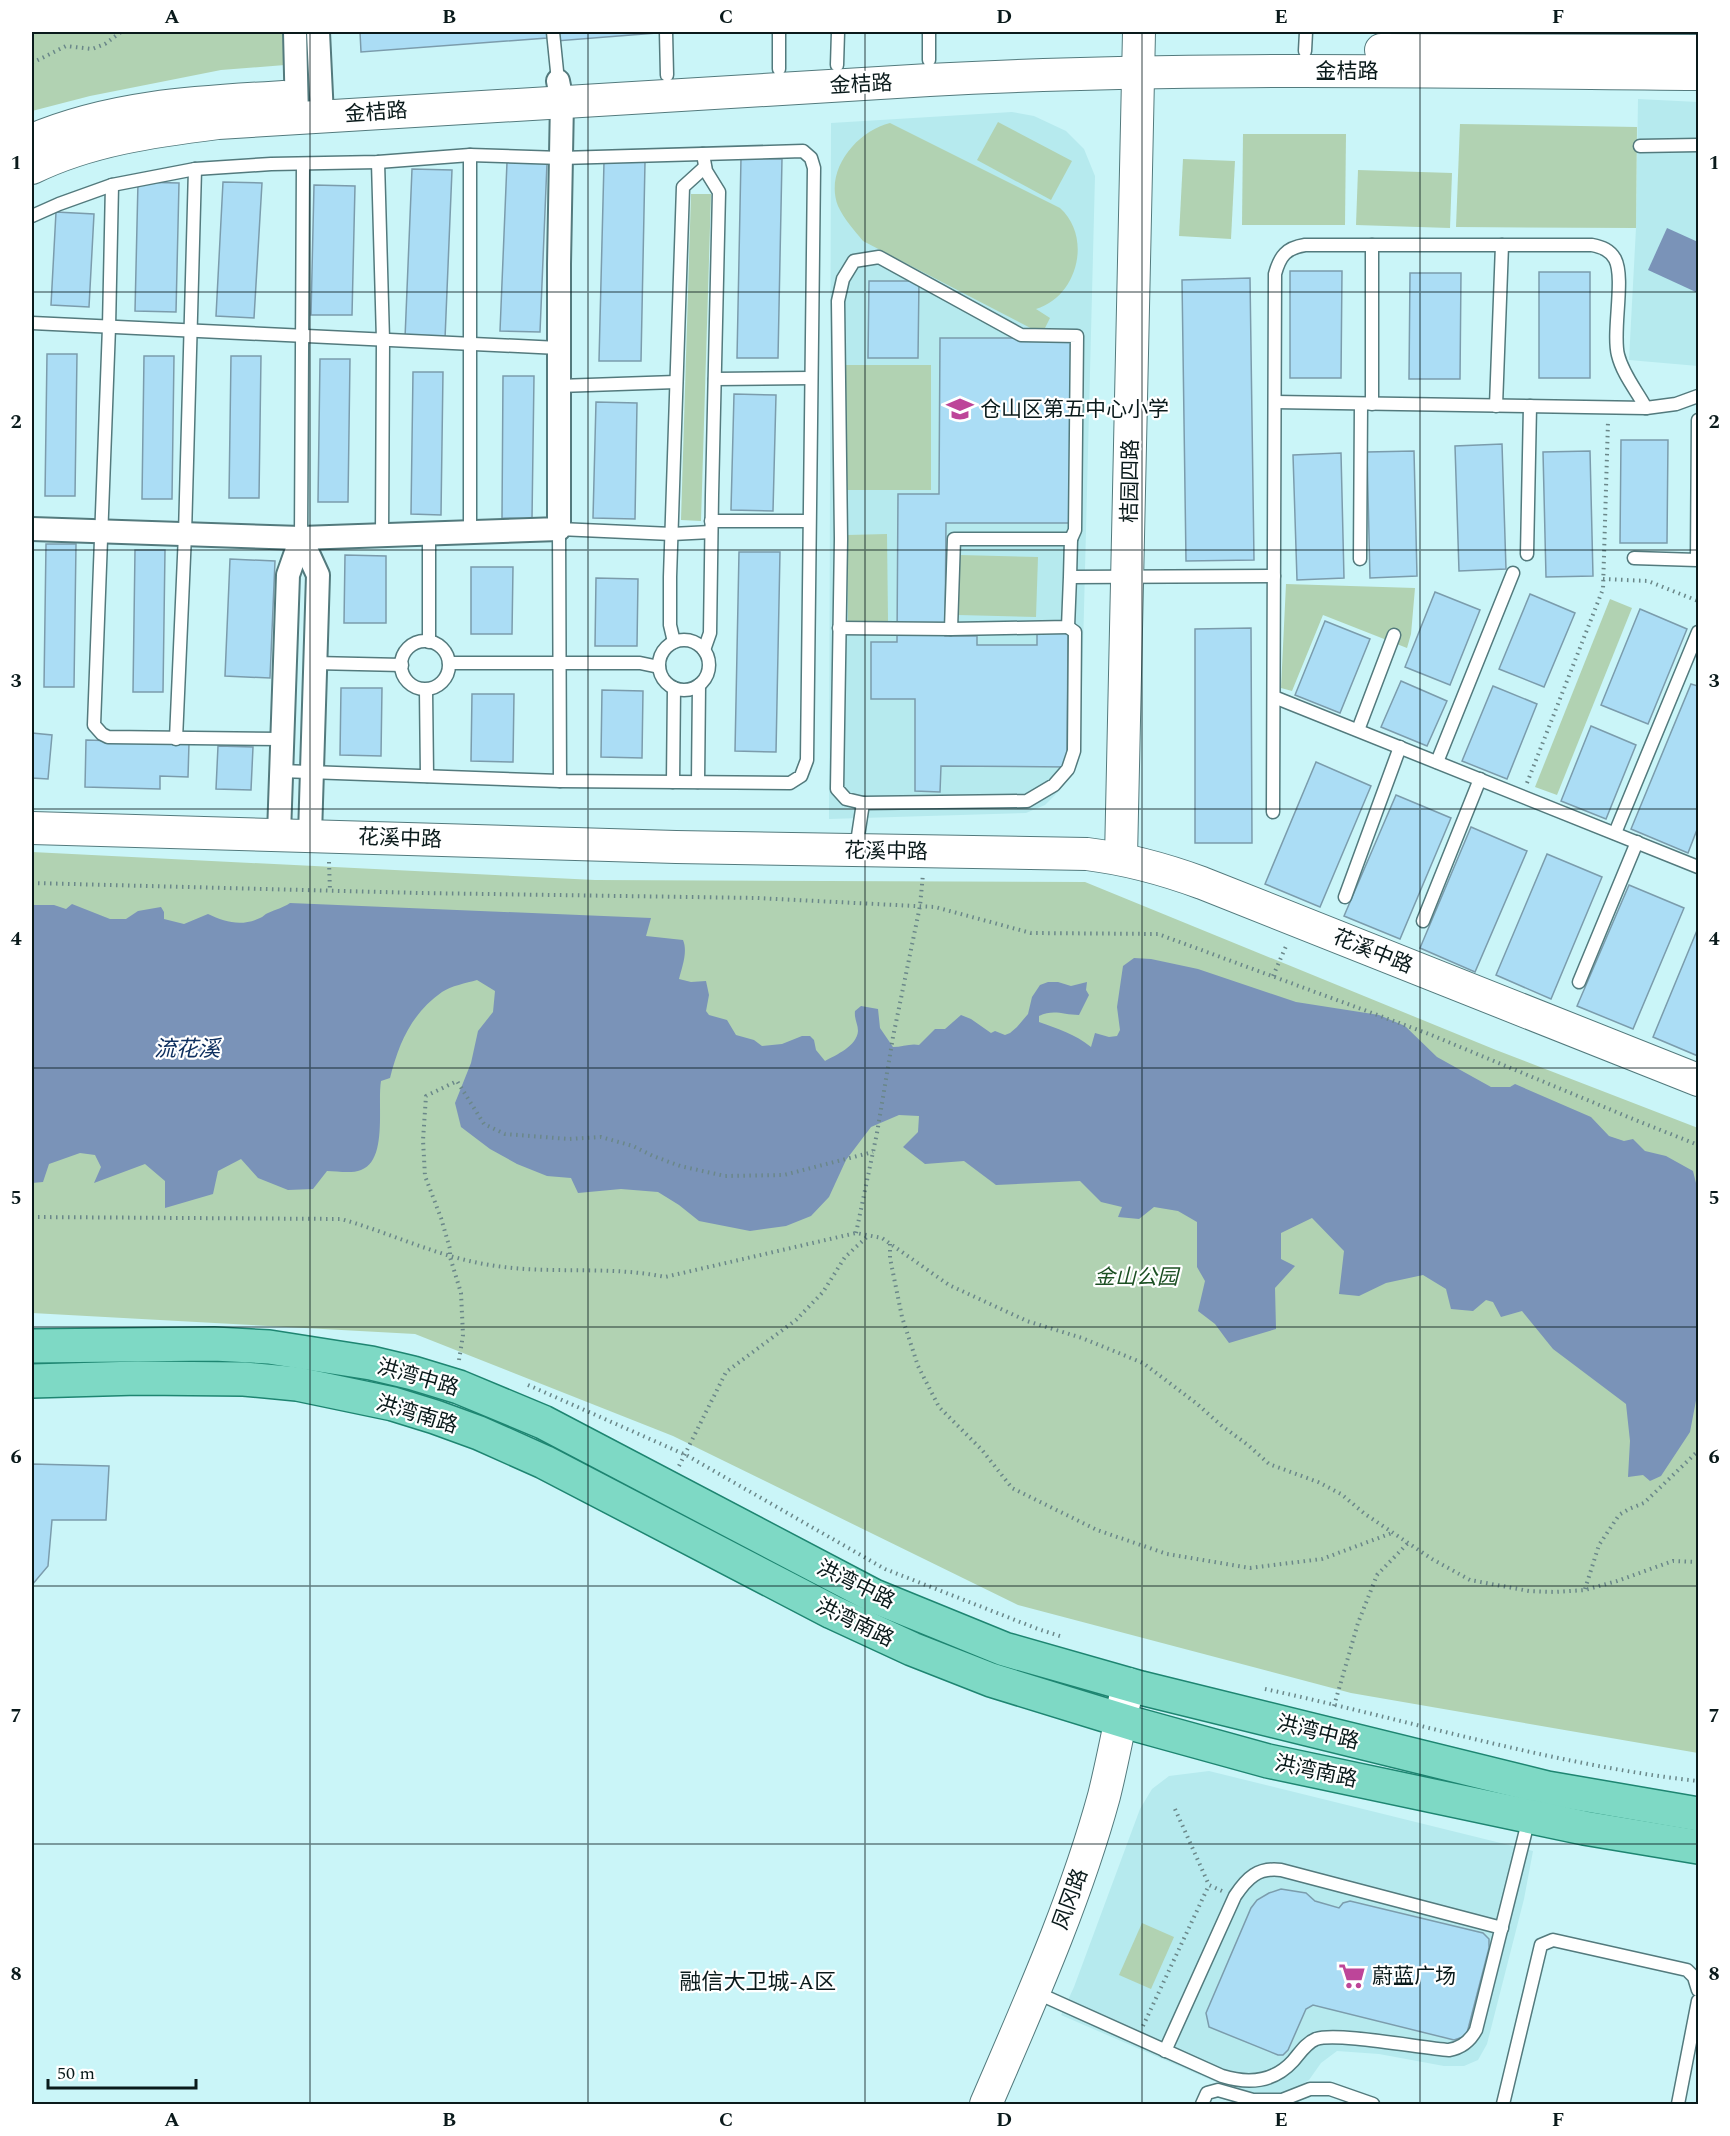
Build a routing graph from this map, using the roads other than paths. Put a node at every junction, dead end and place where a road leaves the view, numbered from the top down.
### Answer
1 (295, 32) edge
2 (318, 32) edge
3 (553, 32) edge
4 (666, 32) edge
5 (779, 32) edge
6 (838, 32) edge
7 (1306, 41) edge
8 (929, 46) edge
9 (1698, 51) edge
10 (1138, 52) edge
11 (837, 65) junction
12 (779, 69) junction
13 (1698, 74) edge
14 (667, 75) junction
15 (560, 91) junction
16 (309, 106) junction
17 (32, 140) edge
18 (1698, 145) edge
19 (1640, 146) dead end
20 (703, 154) junction
21 (470, 155) junction
22 (561, 158) junction
23 (378, 162) junction
24 (303, 164) junction
25 (705, 167) junction
26 (32, 168) edge
27 (195, 169) junction
28 (112, 185) junction
29 (32, 216) edge
30 (1372, 245) junction
31 (1502, 245) junction
32 (32, 323) edge
33 (109, 327) junction
34 (191, 330) junction
35 (303, 336) junction
36 (383, 339) junction
37 (472, 344) junction
38 (559, 348) junction
39 (811, 378) junction
40 (715, 379) junction
41 (676, 382) junction
42 (559, 386) junction
43 (1698, 396) edge
44 (1275, 402) junction
45 (1366, 404) junction
46 (1496, 406) junction
47 (1530, 406) junction
48 (1646, 408) junction
49 (1698, 420) edge
50 (808, 521) junction
51 (711, 526) junction
52 (32, 529) edge
53 (559, 529) junction
54 (102, 531) junction
55 (470, 532) junction
56 (185, 534) junction
57 (429, 534) junction
58 (672, 534) junction
59 (382, 535) junction
60 (301, 538) junction
61 (1071, 539) junction
62 (1527, 554) dead end
63 (1634, 558) dead end
64 (1360, 560) dead end
65 (1513, 573) dead end
66 (1274, 576) junction
67 (1070, 577) junction
68 (1127, 578) junction
69 (1068, 627) junction
70 (839, 628) junction
71 (951, 629) junction
72 (1698, 632) edge
73 (1394, 635) dead end
74 (429, 642) junction
75 (674, 642) junction
76 (704, 650) junction
77 (315, 663) junction
78 (449, 663) junction
79 (560, 663) junction
80 (402, 664) junction
81 (659, 667) junction
82 (699, 685) junction
83 (674, 688) junction
84 (426, 690) junction
85 (1274, 697) junction
86 (1358, 730) junction
87 (176, 739) junction
88 (282, 739) junction
89 (1400, 747) junction
90 (1437, 762) junction
91 (281, 771) junction
92 (312, 772) junction
93 (427, 776) junction
94 (1480, 779) junction
95 (560, 781) junction
96 (673, 782) junction
97 (698, 782) junction
98 (863, 803) junction
99 (1274, 812) dead end
100 (32, 828) edge
101 (1615, 833) junction
102 (279, 834) junction
103 (310, 835) junction
104 (1637, 842) junction
105 (856, 850) junction
106 (1121, 858) junction
107 (1698, 867) edge
108 (1345, 897) dead end
109 (1423, 921) dead end
110 (1579, 981) dead end
111 (1698, 1080) edge
112 (32, 1346) edge
113 (32, 1381) edge
114 (1128, 1684) junction
115 (1120, 1720) junction
116 (1698, 1814) edge
117 (1530, 1815) junction
118 (1698, 1847) edge
119 (1502, 1928) junction
120 (1698, 1990) edge
121 (1034, 1992) junction
122 (1698, 2001) edge
123 (1165, 2050) junction
124 (986, 2104) edge
125 (1202, 2104) edge
126 (1373, 2104) edge
127 (1503, 2104) edge
128 (1678, 2104) edge

1 - 16 street
2 - 16 street
3 - 15 lane
4 - 14 lane
5 - 12 lane
6 - 11 lane
7 - 9 main road
7 - 10 main road
8 - 10 main road
8 - 11 main road
10 - 13 main road, 金桔路
10 - 15 main road, 金桔路
10 - 68 main road, 桔园四路
11 - 12 main road
12 - 14 main road
14 - 15 main road
15 - 16 main road, 金桔路
15 - 22 street
16 - 17 main road
16 - 26 main road, 金桔路
18 - 19 lane
20 - 22 lane
20 - 25 lane
20 - 39 lane
21 - 22 lane
21 - 23 lane
21 - 37 lane
22 - 38 street
23 - 24 lane
23 - 36 lane
24 - 27 lane
24 - 35 lane
25 - 40 lane
25 - 41 lane
27 - 28 lane
27 - 34 lane
28 - 29 lane
28 - 33 lane
30 - 31 lane
30 - 44 lane
30 - 45 lane
31 - 46 lane
31 - 48 lane
32 - 33 lane
33 - 34 lane
33 - 54 lane
34 - 35 lane
34 - 56 lane
35 - 36 lane
35 - 60 lane
36 - 37 lane
36 - 59 lane
37 - 38 lane
37 - 55 lane
38 - 42 street
39 - 40 lane
39 - 50 lane
40 - 51 lane
41 - 42 lane
41 - 58 lane
42 - 53 street
43 - 48 lane
44 - 45 lane
44 - 66 lane
45 - 46 lane
45 - 64 lane
46 - 47 lane
47 - 48 lane
47 - 62 lane
49 - 63 lane
50 - 51 lane
50 - 97 lane
51 - 58 lane
51 - 76 lane
52 - 54 street
53 - 55 street
53 - 58 lane
53 - 79 lane
54 - 56 street
54 - 87 lane
55 - 57 street
56 - 60 street
56 - 87 lane
57 - 59 street
57 - 74 lane
58 - 75 lane
59 - 60 street
60 - 77 street
60 - 88 street
61 - 67 lane
61 - 70 lane
61 - 71 lane
65 - 90 lane
66 - 68 lane
66 - 85 lane
67 - 68 lane
67 - 69 lane
68 - 106 main road, 桔园四路
69 - 71 lane
69 - 98 lane
70 - 71 lane
70 - 98 lane
72 - 101 lane
73 - 86 lane
74 - 78 lane
74 - 80 lane
75 - 76 lane
75 - 81 lane
76 - 82 lane
77 - 80 lane
77 - 92 street
78 - 79 lane
78 - 84 lane
79 - 81 lane
79 - 95 lane
80 - 84 lane
81 - 83 lane
82 - 83 lane
82 - 97 lane
83 - 96 lane
84 - 93 lane
85 - 86 lane
85 - 99 lane
86 - 89 lane
87 - 88 lane
88 - 91 street
89 - 90 lane
89 - 108 lane
90 - 94 lane
91 - 92 lane
91 - 102 street
92 - 93 lane
92 - 103 street
93 - 95 lane
94 - 101 lane
94 - 109 lane
95 - 96 lane
96 - 97 lane
98 - 105 lane
100 - 102 main road, 花溪中路
101 - 104 lane
102 - 103 main road, 花溪中路
103 - 105 main road, 花溪中路
104 - 107 lane
104 - 110 lane
105 - 106 main road, 花溪中路
106 - 111 main road, 花溪中路
112 - 114 main road, 洪湾中路
113 - 115 main road, 洪湾南路
114 - 115 main road, 凤冈路
114 - 116 main road, 洪湾中路
115 - 117 main road, 洪湾南路
115 - 121 main road, 凤冈路
117 - 118 main road, 洪湾南路
117 - 119 lane
119 - 123 lane
119 - 123 lane
120 - 127 lane
121 - 123 lane
121 - 124 main road, 凤冈路
122 - 128 lane
125 - 126 lane

